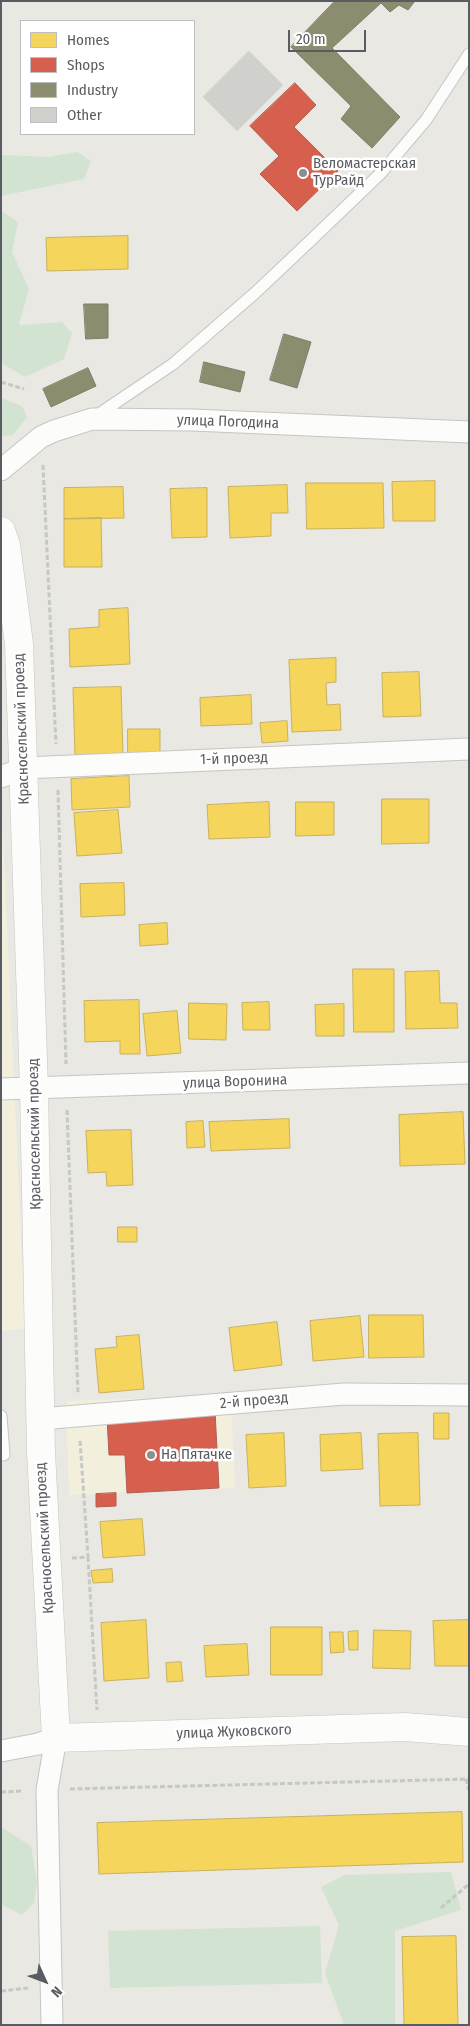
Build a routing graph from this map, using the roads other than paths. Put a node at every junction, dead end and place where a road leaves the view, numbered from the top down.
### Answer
1 (469, 54) edge
2 (92, 419) junction
3 (469, 432) edge
4 (1, 470) edge
5 (1, 531) edge
6 (469, 749) edge
7 (12, 772) edge
8 (469, 1073) edge
9 (34, 1089) junction
10 (1, 1090) edge
11 (469, 1395) edge
12 (1, 1416) edge
13 (40, 1419) junction
14 (4, 1455) dead end
15 (469, 1732) edge
16 (56, 1738) junction
17 (1, 1751) edge
18 (52, 2025) edge

1 - 2 lane
2 - 3 street, улица Погодина
2 - 4 street, улица Погодина
5 - 7 street, Красносельский проезд
6 - 7 street, 1-й проезд
7 - 9 street, Красносельский проезд
8 - 9 street, улица Воронина
9 - 10 street, улица Воронина
9 - 13 street, Красносельский проезд
11 - 13 street, 2-й проезд
12 - 14 lane
13 - 16 street, Красносельский проезд
15 - 16 street, улица Жуковского
16 - 17 street, улица Жуковского
16 - 18 street

